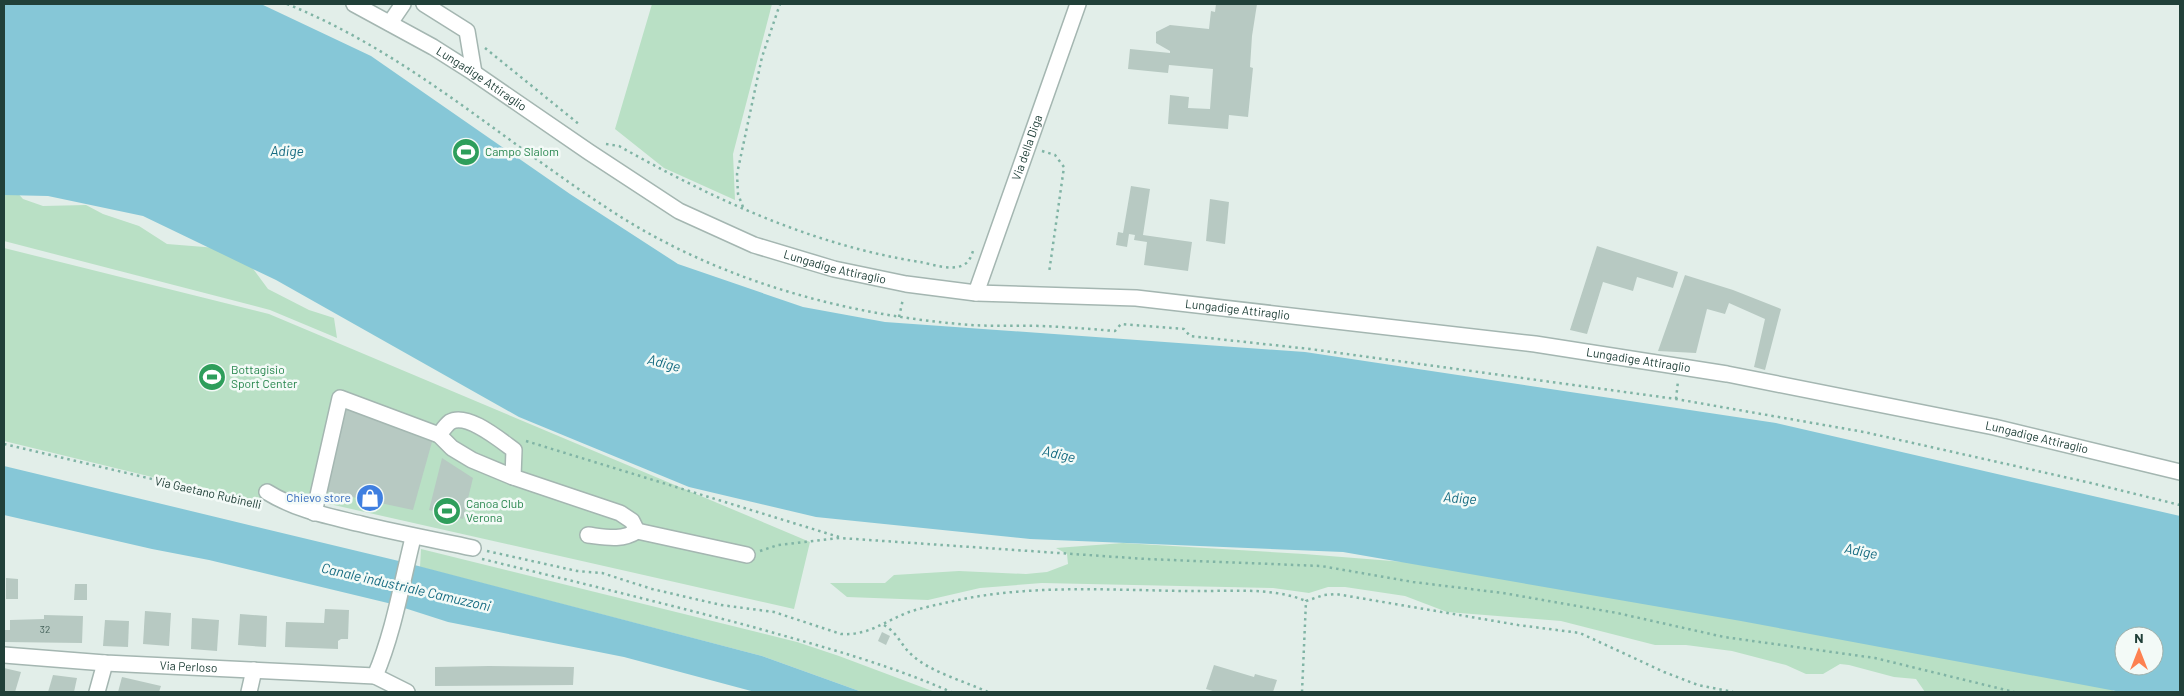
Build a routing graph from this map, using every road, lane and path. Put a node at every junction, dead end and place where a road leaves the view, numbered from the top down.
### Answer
1 (354, 4) edge
2 (403, 4) edge
3 (424, 4) edge
4 (780, 4) edge
5 (1078, 4) edge
6 (390, 23) junction
7 (467, 31) junction
8 (474, 73) junction
9 (586, 131) dead end
10 (602, 143) dead end
11 (1028, 147) junction
12 (744, 208) junction
13 (994, 246) junction
14 (1049, 273) dead end
15 (976, 293) junction
16 (439, 435) junction
17 (526, 441) dead end
18 (4, 444) edge
19 (2180, 472) edge
20 (513, 478) junction
21 (264, 499) joint
22 (314, 512) junction
23 (637, 531) junction
24 (588, 535) dead end
25 (840, 538) junction
26 (410, 543) junction
27 (778, 544) dead end
28 (474, 553) junction
29 (747, 555) dead end
30 (1306, 601) junction
31 (884, 625) junction
32 (4, 655) edge
33 (104, 663) junction
34 (254, 670) junction
35 (374, 676) junction
36 (97, 692) edge
37 (249, 692) edge
38 (407, 692) edge
39 (951, 692) edge
40 (988, 692) edge
41 (1302, 692) edge
42 (1733, 692) edge
43 (2014, 692) edge

1 - 6 street, Lungadige Attiraglio
2 - 6 street
3 - 7 street
4 - 12 path
5 - 11 street, Via della Diga
6 - 8 street, Lungadige Attiraglio
7 - 8 street
7 - 9 path
8 - 15 street, Lungadige Attiraglio
10 - 12 path
11 - 13 street, Via della Diga
11 - 14 path
12 - 13 path
13 - 15 street, Via della Diga
15 - 19 street, Lungadige Attiraglio
16 - 20 street
16 - 20 street
16 - 22 street
17 - 25 path
18 - 21 path, Via Gaetano Rubinelli
20 - 23 street
21 - 22 street, Via Gaetano Rubinelli
22 - 26 street, Via Gaetano Rubinelli
23 - 24 street
23 - 29 street
25 - 27 path
25 - 43 path
26 - 28 street, Via Gaetano Rubinelli
26 - 35 street
28 - 31 path
28 - 39 path
30 - 31 path
30 - 41 path
30 - 42 path
31 - 40 path
32 - 33 street, Via Perloso
33 - 34 street, Via Perloso
33 - 36 street
34 - 35 street, Via Perloso
34 - 37 street
35 - 38 street, Via Perloso

